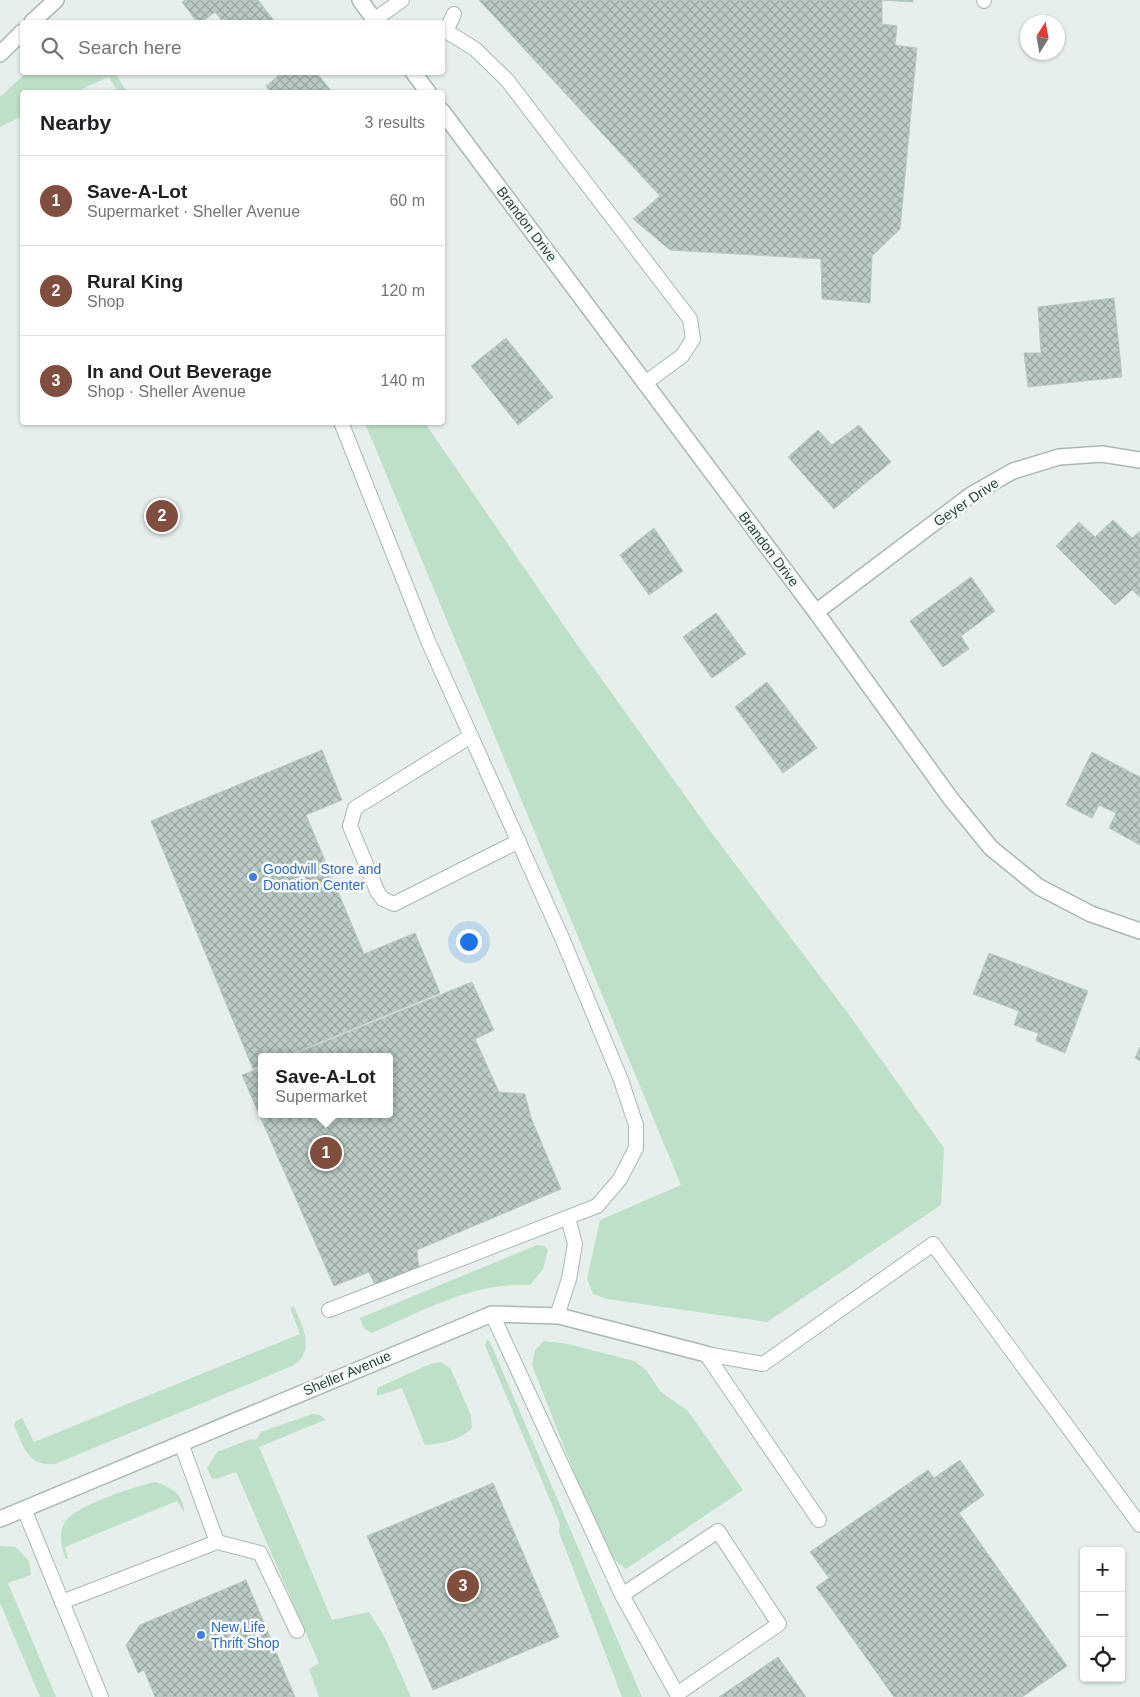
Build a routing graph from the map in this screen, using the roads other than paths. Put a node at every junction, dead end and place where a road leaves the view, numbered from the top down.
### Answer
1 (56, 0) edge
2 (360, 0) edge
3 (402, 0) edge
4 (454, 14) dead end
5 (34, 20) edge
6 (374, 20) edge
7 (376, 20) edge
8 (445, 30) edge
9 (445, 33) edge
10 (20, 34) edge
11 (0, 54) edge
12 (415, 75) edge
13 (426, 90) edge
14 (445, 116) edge
15 (645, 383) junction
16 (342, 425) edge
17 (1140, 460) edge
18 (816, 612) junction
19 (471, 736) junction
20 (519, 842) junction
21 (1140, 931) edge
22 (568, 1218) junction
23 (329, 1310) dead end
24 (492, 1314) junction
25 (557, 1316) junction
26 (706, 1354) junction
27 (181, 1443) junction
28 (24, 1509) junction
29 (0, 1519) edge
30 (819, 1520) dead end
31 (1140, 1525) edge
32 (217, 1542) junction
33 (622, 1595) junction
34 (62, 1602) junction
35 (297, 1631) dead end
36 (101, 1697) edge

1 - 5 street
2 - 6 street
3 - 7 lane
4 - 8 lane
9 - 15 lane
10 - 11 street
12 - 13 street
14 - 15 street, Brandon Drive
15 - 18 street, Brandon Drive
16 - 19 lane
17 - 18 street, Geyer Drive
18 - 21 street, Brandon Drive
19 - 20 lane
19 - 20 lane
20 - 22 lane
22 - 23 lane
22 - 25 lane
24 - 25 street, Sheller Avenue
24 - 27 street, Sheller Avenue
24 - 33 lane
25 - 26 street, Sheller Avenue
26 - 30 lane
26 - 31 lane
27 - 28 street, Sheller Avenue
27 - 32 lane
28 - 29 street, Sheller Avenue
28 - 34 lane
32 - 34 lane
32 - 35 lane
33 - 33 lane
34 - 36 lane

